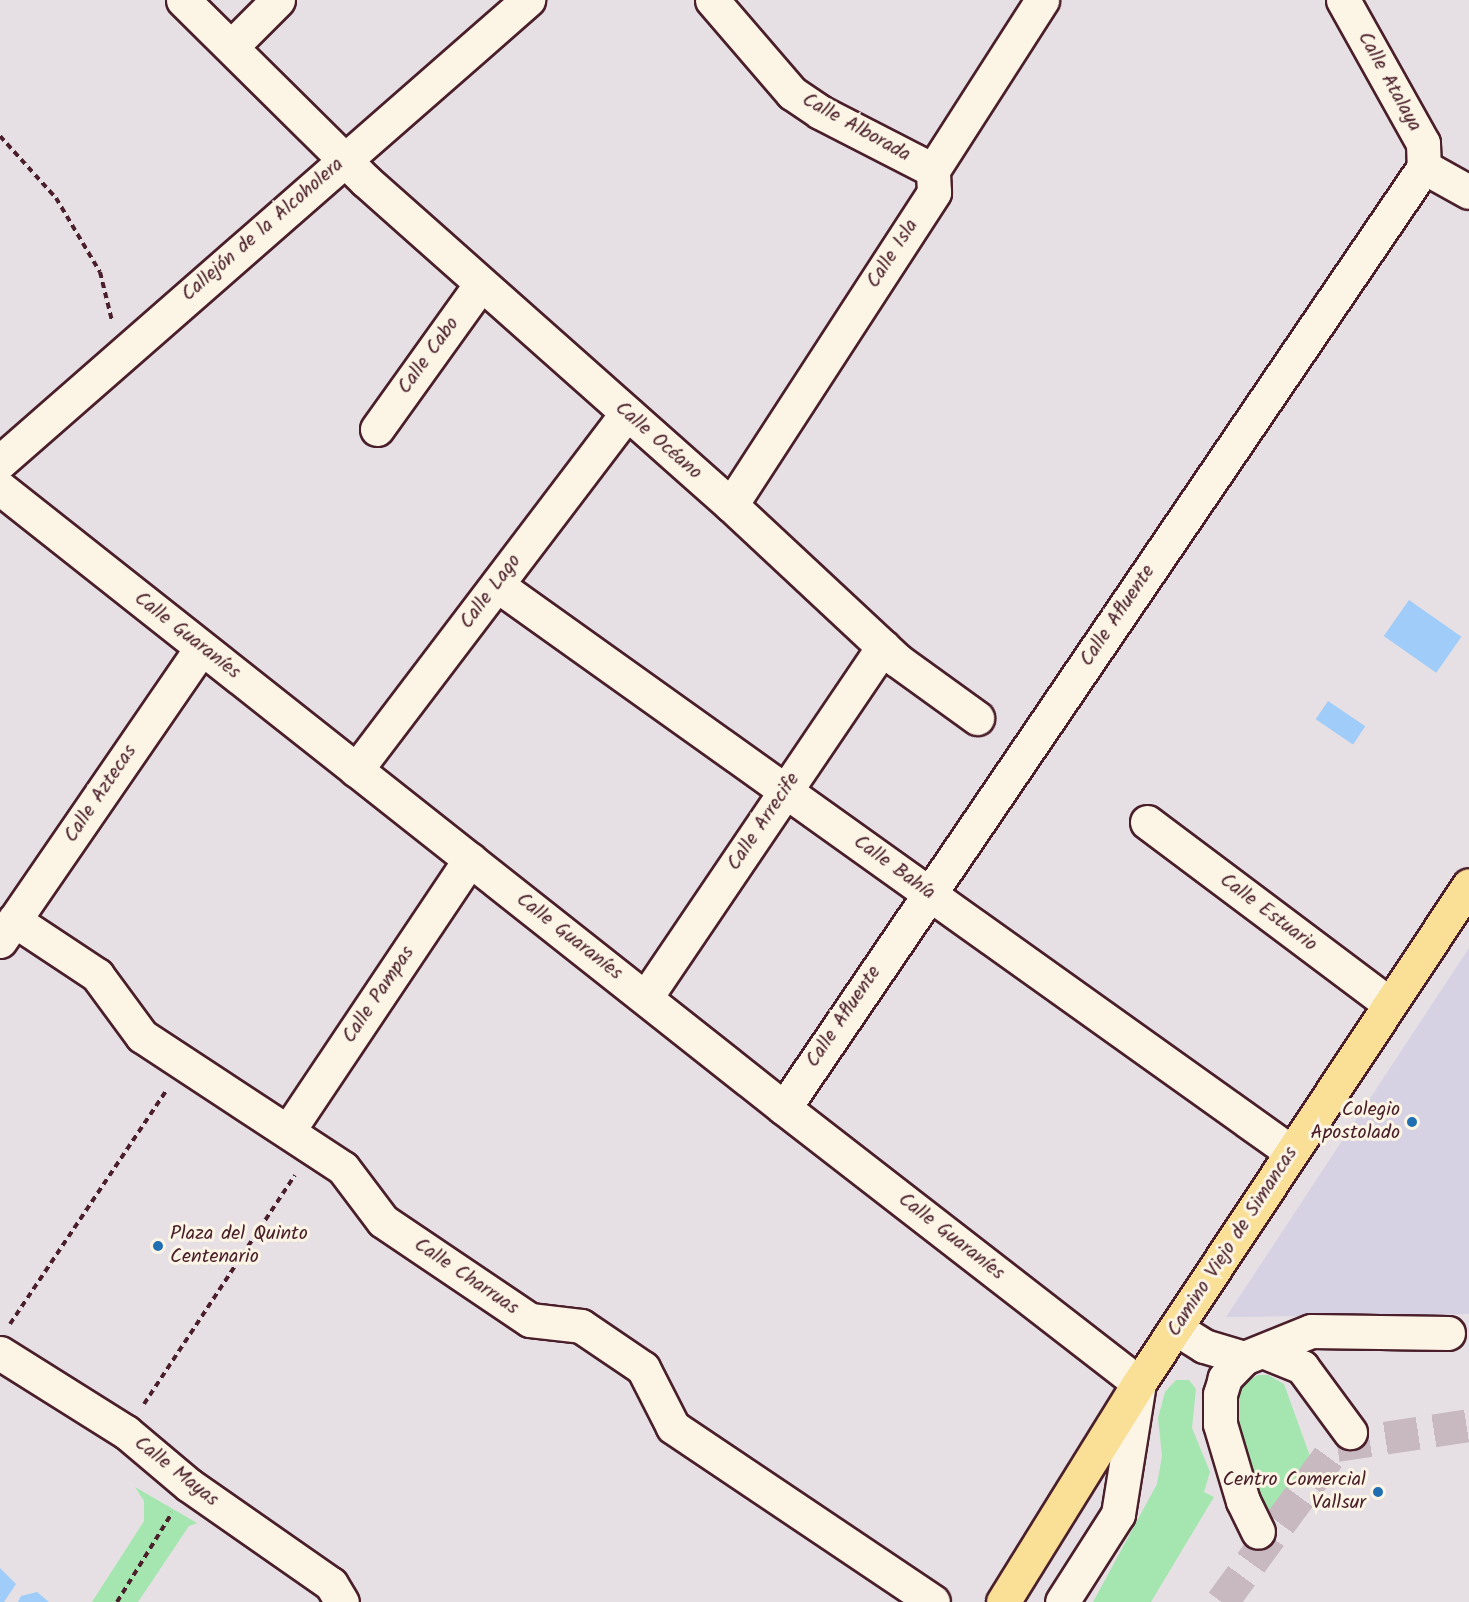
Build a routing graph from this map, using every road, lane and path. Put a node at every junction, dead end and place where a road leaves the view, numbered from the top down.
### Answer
1 (183, 0) edge
2 (278, 0) edge
3 (528, 0) edge
4 (712, 0) edge
5 (1042, 0) edge
6 (1343, 0) edge
7 (232, 46) junction
8 (0, 136) edge
9 (346, 157) junction
10 (1425, 167) junction
11 (933, 170) junction
12 (1469, 192) edge
13 (481, 284) junction
14 (112, 322) dead end
15 (627, 413) junction
16 (377, 429) dead end
17 (0, 462) edge
18 (0, 488) edge
19 (731, 505) junction
20 (496, 585) junction
21 (883, 647) junction
22 (201, 648) junction
23 (977, 718) dead end
24 (356, 770) junction
25 (786, 790) junction
26 (1147, 822) dead end
27 (470, 859) junction
28 (1469, 885) edge
29 (928, 892) junction
30 (7, 931) edge
31 (645, 997) junction
32 (1389, 1004) junction
33 (184, 1064) junction
34 (784, 1108) junction
35 (300, 1139) junction
36 (1291, 1152) junction
37 (1177, 1329) junction
38 (1448, 1333) dead end
39 (3, 1341) edge
40 (1254, 1355) junction
41 (1139, 1383) junction
42 (126, 1432) junction
43 (1350, 1432) dead end
44 (189, 1485) junction
45 (1258, 1532) dead end
46 (117, 1602) edge
47 (342, 1602) edge
48 (933, 1602) edge
49 (1004, 1602) edge
50 (1062, 1602) edge

1 - 7 street, Calle Océano
2 - 7 street
3 - 9 street, Callejón de la Alcoholera
4 - 11 street, Calle Alborada
5 - 11 street, Calle Isla
6 - 10 street, Calle Atalaya
7 - 9 street, Calle Océano
8 - 14 path
9 - 13 street, Calle Océano
9 - 17 street, Callejón de la Alcoholera
10 - 12 street
10 - 29 street, Calle Afluente
11 - 19 street, Calle Isla
13 - 15 street, Calle Océano
13 - 16 street, Calle Cabo
15 - 19 street, Calle Océano
15 - 20 street, Calle Lago
18 - 22 street, Calle Guaraníes
19 - 21 street, Calle Océano
20 - 24 street, Calle Lago
20 - 25 street, Calle Bahía
21 - 23 street, Calle Océano
21 - 25 street, Calle Arrecife
22 - 24 street, Calle Guaraníes
22 - 30 street, Calle Aztecas
24 - 27 street, Calle Guaraníes
25 - 29 street, Calle Bahía
25 - 31 street, Calle Arrecife
26 - 32 street, Calle Estuario
27 - 31 street, Calle Guaraníes
27 - 35 street, Calle Pampas
28 - 32 main road, Camino Viejo de Simancas
29 - 34 street, Calle Afluente
29 - 36 street, Calle Bahía
30 - 33 street, Calle Charruas
31 - 34 street, Calle Guaraníes
32 - 36 main road, Camino Viejo de Simancas
33 - 35 street, Calle Charruas
33 - 39 path
34 - 41 street, Calle Guaraníes
35 - 42 path
35 - 48 street, Calle Charruas
36 - 37 main road, Camino Viejo de Simancas
37 - 40 street
37 - 41 main road, Camino Viejo de Simancas
38 - 40 street
39 - 42 street, Calle Mayas
40 - 43 street
40 - 45 street
41 - 49 main road, Camino Viejo de Simancas
41 - 50 street
42 - 44 street, Calle Mayas
44 - 46 path
44 - 47 street, Calle Mayas

